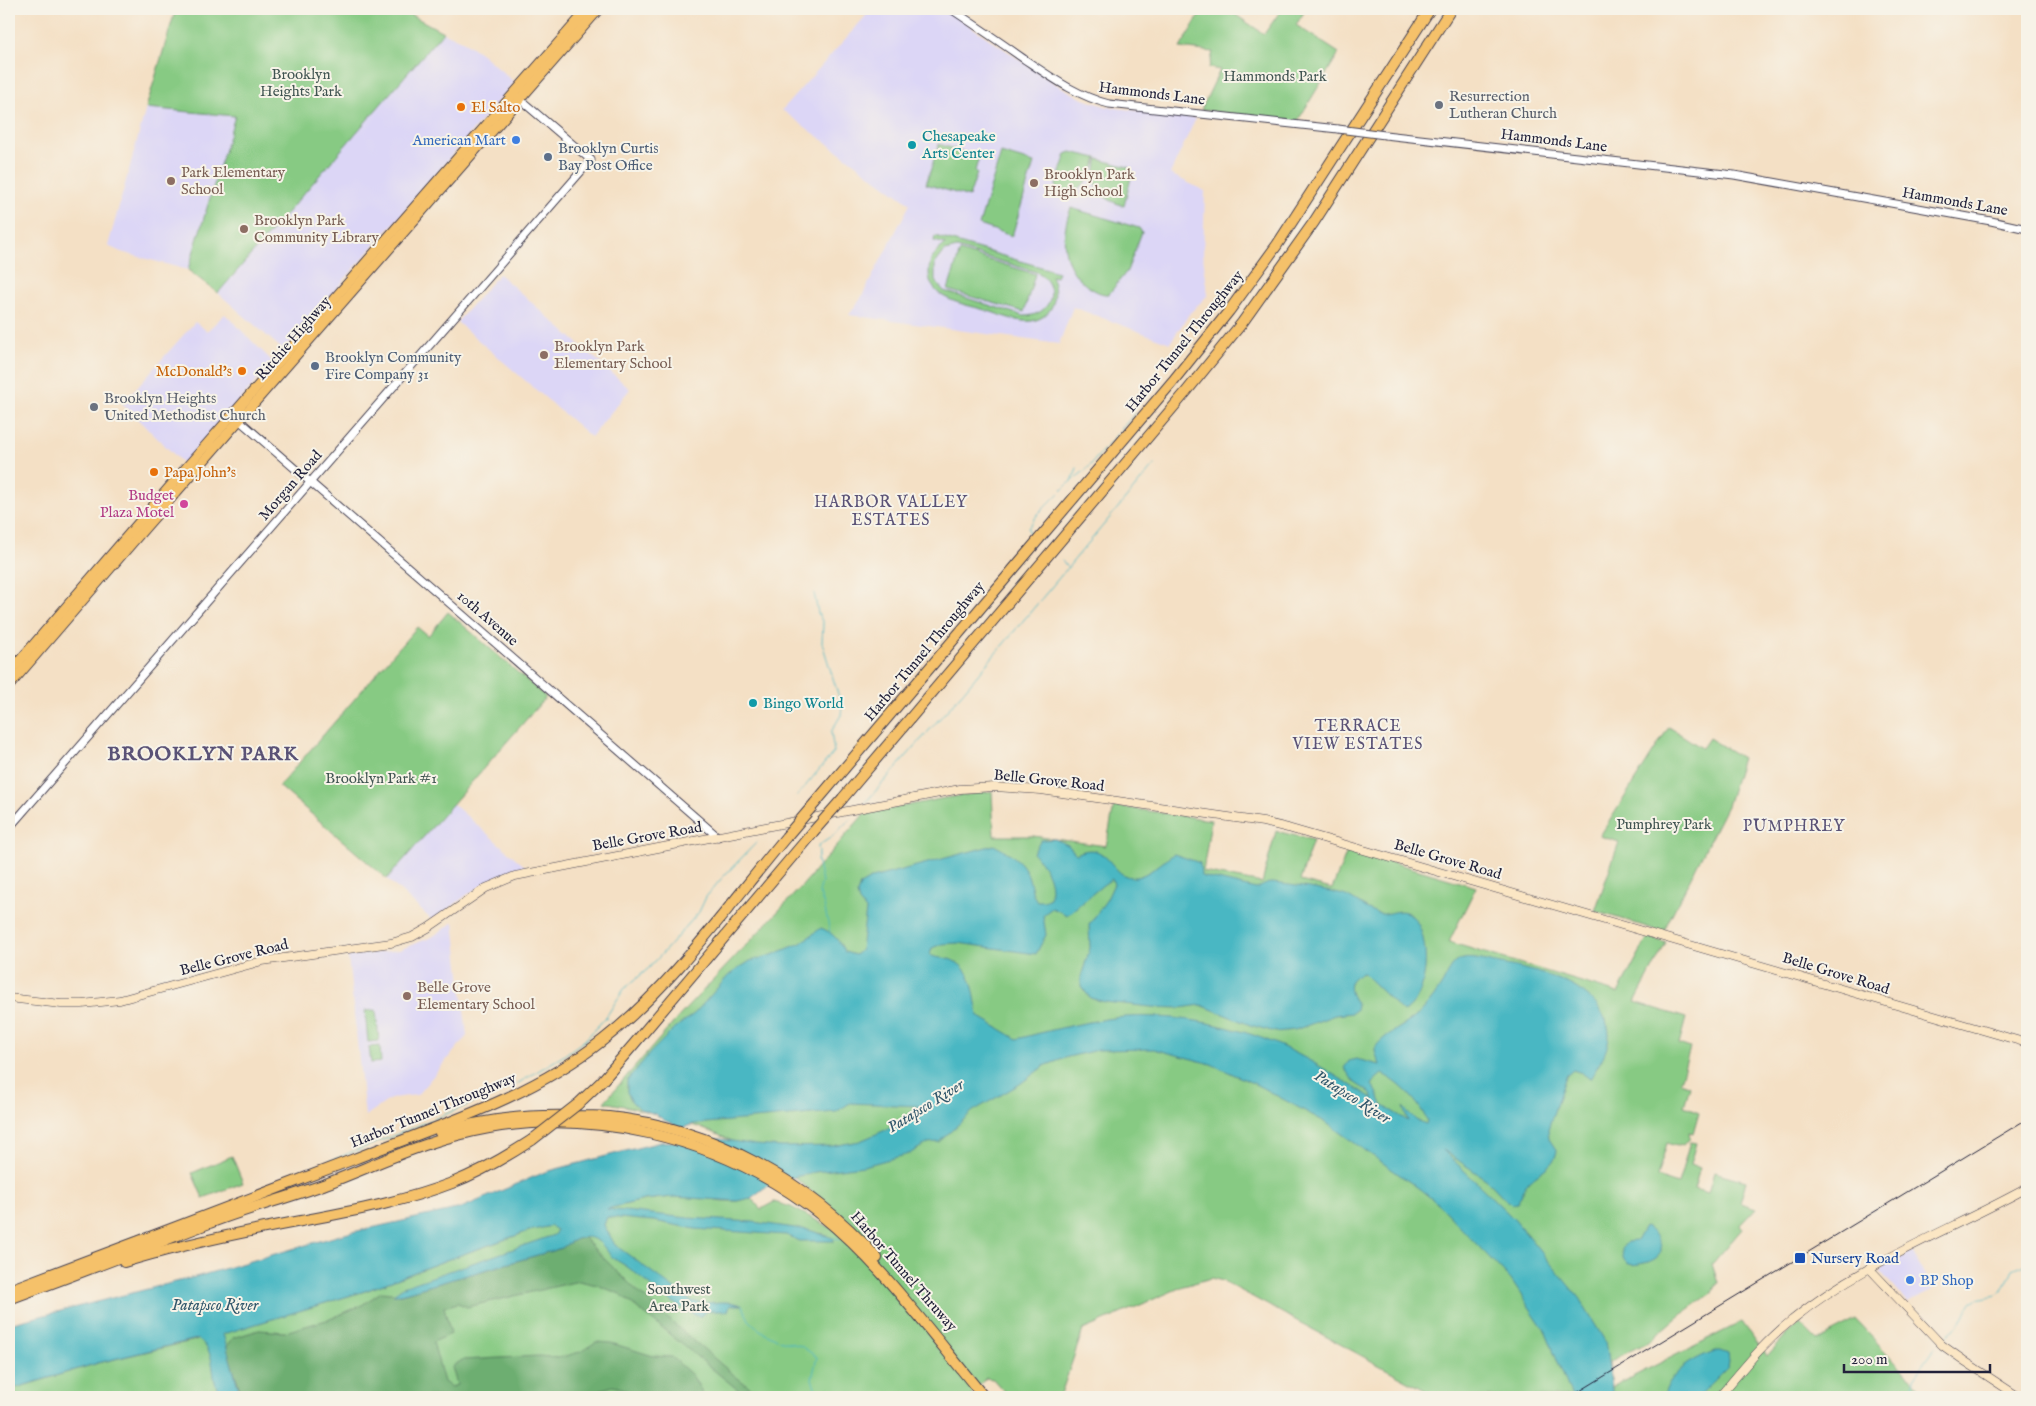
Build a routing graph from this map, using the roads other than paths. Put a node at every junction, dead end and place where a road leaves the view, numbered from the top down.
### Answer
1 (588, 9) edge
2 (599, 9) edge
3 (951, 9) edge
4 (1425, 9) edge
5 (1430, 9) edge
6 (1450, 9) edge
7 (1380, 86) junction
8 (516, 96) junction
9 (2027, 229) edge
10 (239, 420) junction
11 (310, 482) junction
12 (9, 673) edge
13 (9, 686) edge
14 (9, 828) edge
15 (718, 837) junction
16 (9, 998) edge
17 (2027, 1043) edge
18 (641, 1127) junction
19 (318, 1174) junction
20 (2027, 1188) edge
21 (1869, 1268) junction
22 (72, 1276) junction
23 (9, 1290) edge
24 (9, 1299) edge
25 (984, 1397) edge
26 (993, 1397) edge
27 (1719, 1397) edge
28 (2019, 1397) edge

1 - 8 main road, Ritchie Highway
2 - 8 main road, Ritchie Highway
3 - 9 street, Hammonds Lane, bridge
4 - 7 highway
5 - 7 highway, Harbor Tunnel Throughway
6 - 22 highway, Harbor Tunnel Throughway, bridge
7 - 19 highway, Harbor Tunnel Throughway, bridge
8 - 10 main road, Ritchie Highway
8 - 11 street, Morgan Road
8 - 12 main road, Ritchie Highway
10 - 11 street, 10th Avenue
10 - 13 main road, Ritchie Highway
11 - 14 street, Morgan Road
11 - 15 street, 10th Avenue
15 - 16 main road, Belle Grove Road
15 - 17 main road, Belle Grove Road
18 - 19 highway, Harbor Tunnel Throughway
18 - 22 highway, Harbor Tunnel Throughway
18 - 25 highway, Harbor Tunnel Thruway
18 - 26 highway, Harbor Tunnel Thruway
19 - 23 highway, Harbor Tunnel Throughway
20 - 21 main road
21 - 27 main road
21 - 28 main road
22 - 24 highway, Harbor Tunnel Throughway

